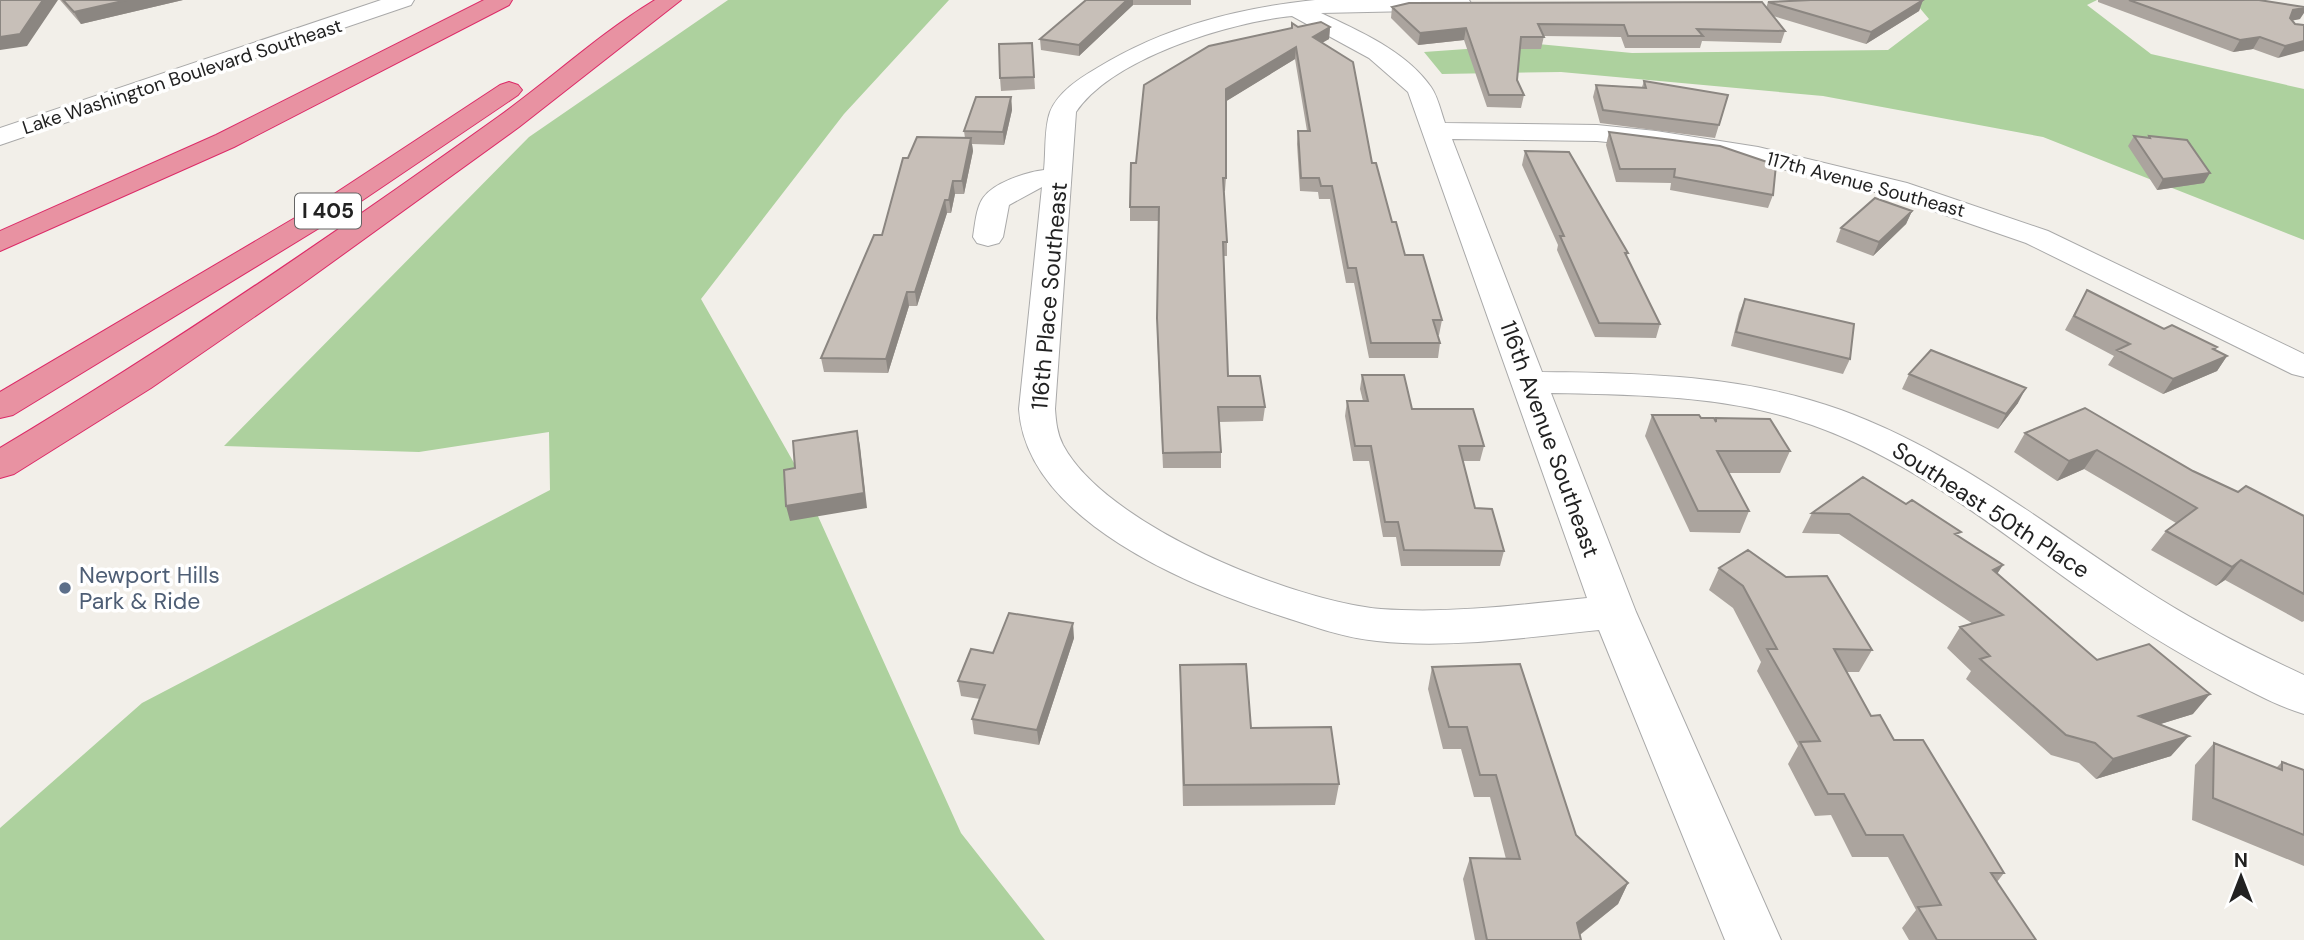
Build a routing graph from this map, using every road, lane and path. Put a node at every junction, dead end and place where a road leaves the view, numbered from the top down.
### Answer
1 (403, 0) edge
2 (501, 0) edge
3 (646, 0) edge
4 (670, 0) edge
5 (1285, 3) edge
6 (1483, 3) edge
7 (1437, 131) junction
8 (2, 135) edge
9 (225, 141) junction
10 (1059, 177) junction
11 (0, 222) edge
12 (988, 237) dead end
13 (0, 242) edge
14 (2304, 367) edge
15 (1528, 382) junction
16 (0, 407) edge
17 (0, 466) edge
18 (1614, 612) junction
19 (2304, 696) edge
20 (1753, 940) edge

1 - 8 street, Lake Washington Boulevard Southeast
2 - 9 highway
3 - 16 highway, I 405
4 - 17 highway
5 - 6 street, 116th Place Southeast
5 - 7 street, 116th Avenue Southeast
5 - 10 street, 116th Place Southeast
7 - 14 street, 117th Avenue Southeast
7 - 15 street, 116th Avenue Southeast
9 - 11 highway
9 - 13 highway
10 - 12 street
10 - 18 street, 116th Place Southeast
15 - 18 street, 116th Avenue Southeast
15 - 19 street, Southeast 50th Place
18 - 20 street, 116th Avenue Southeast

